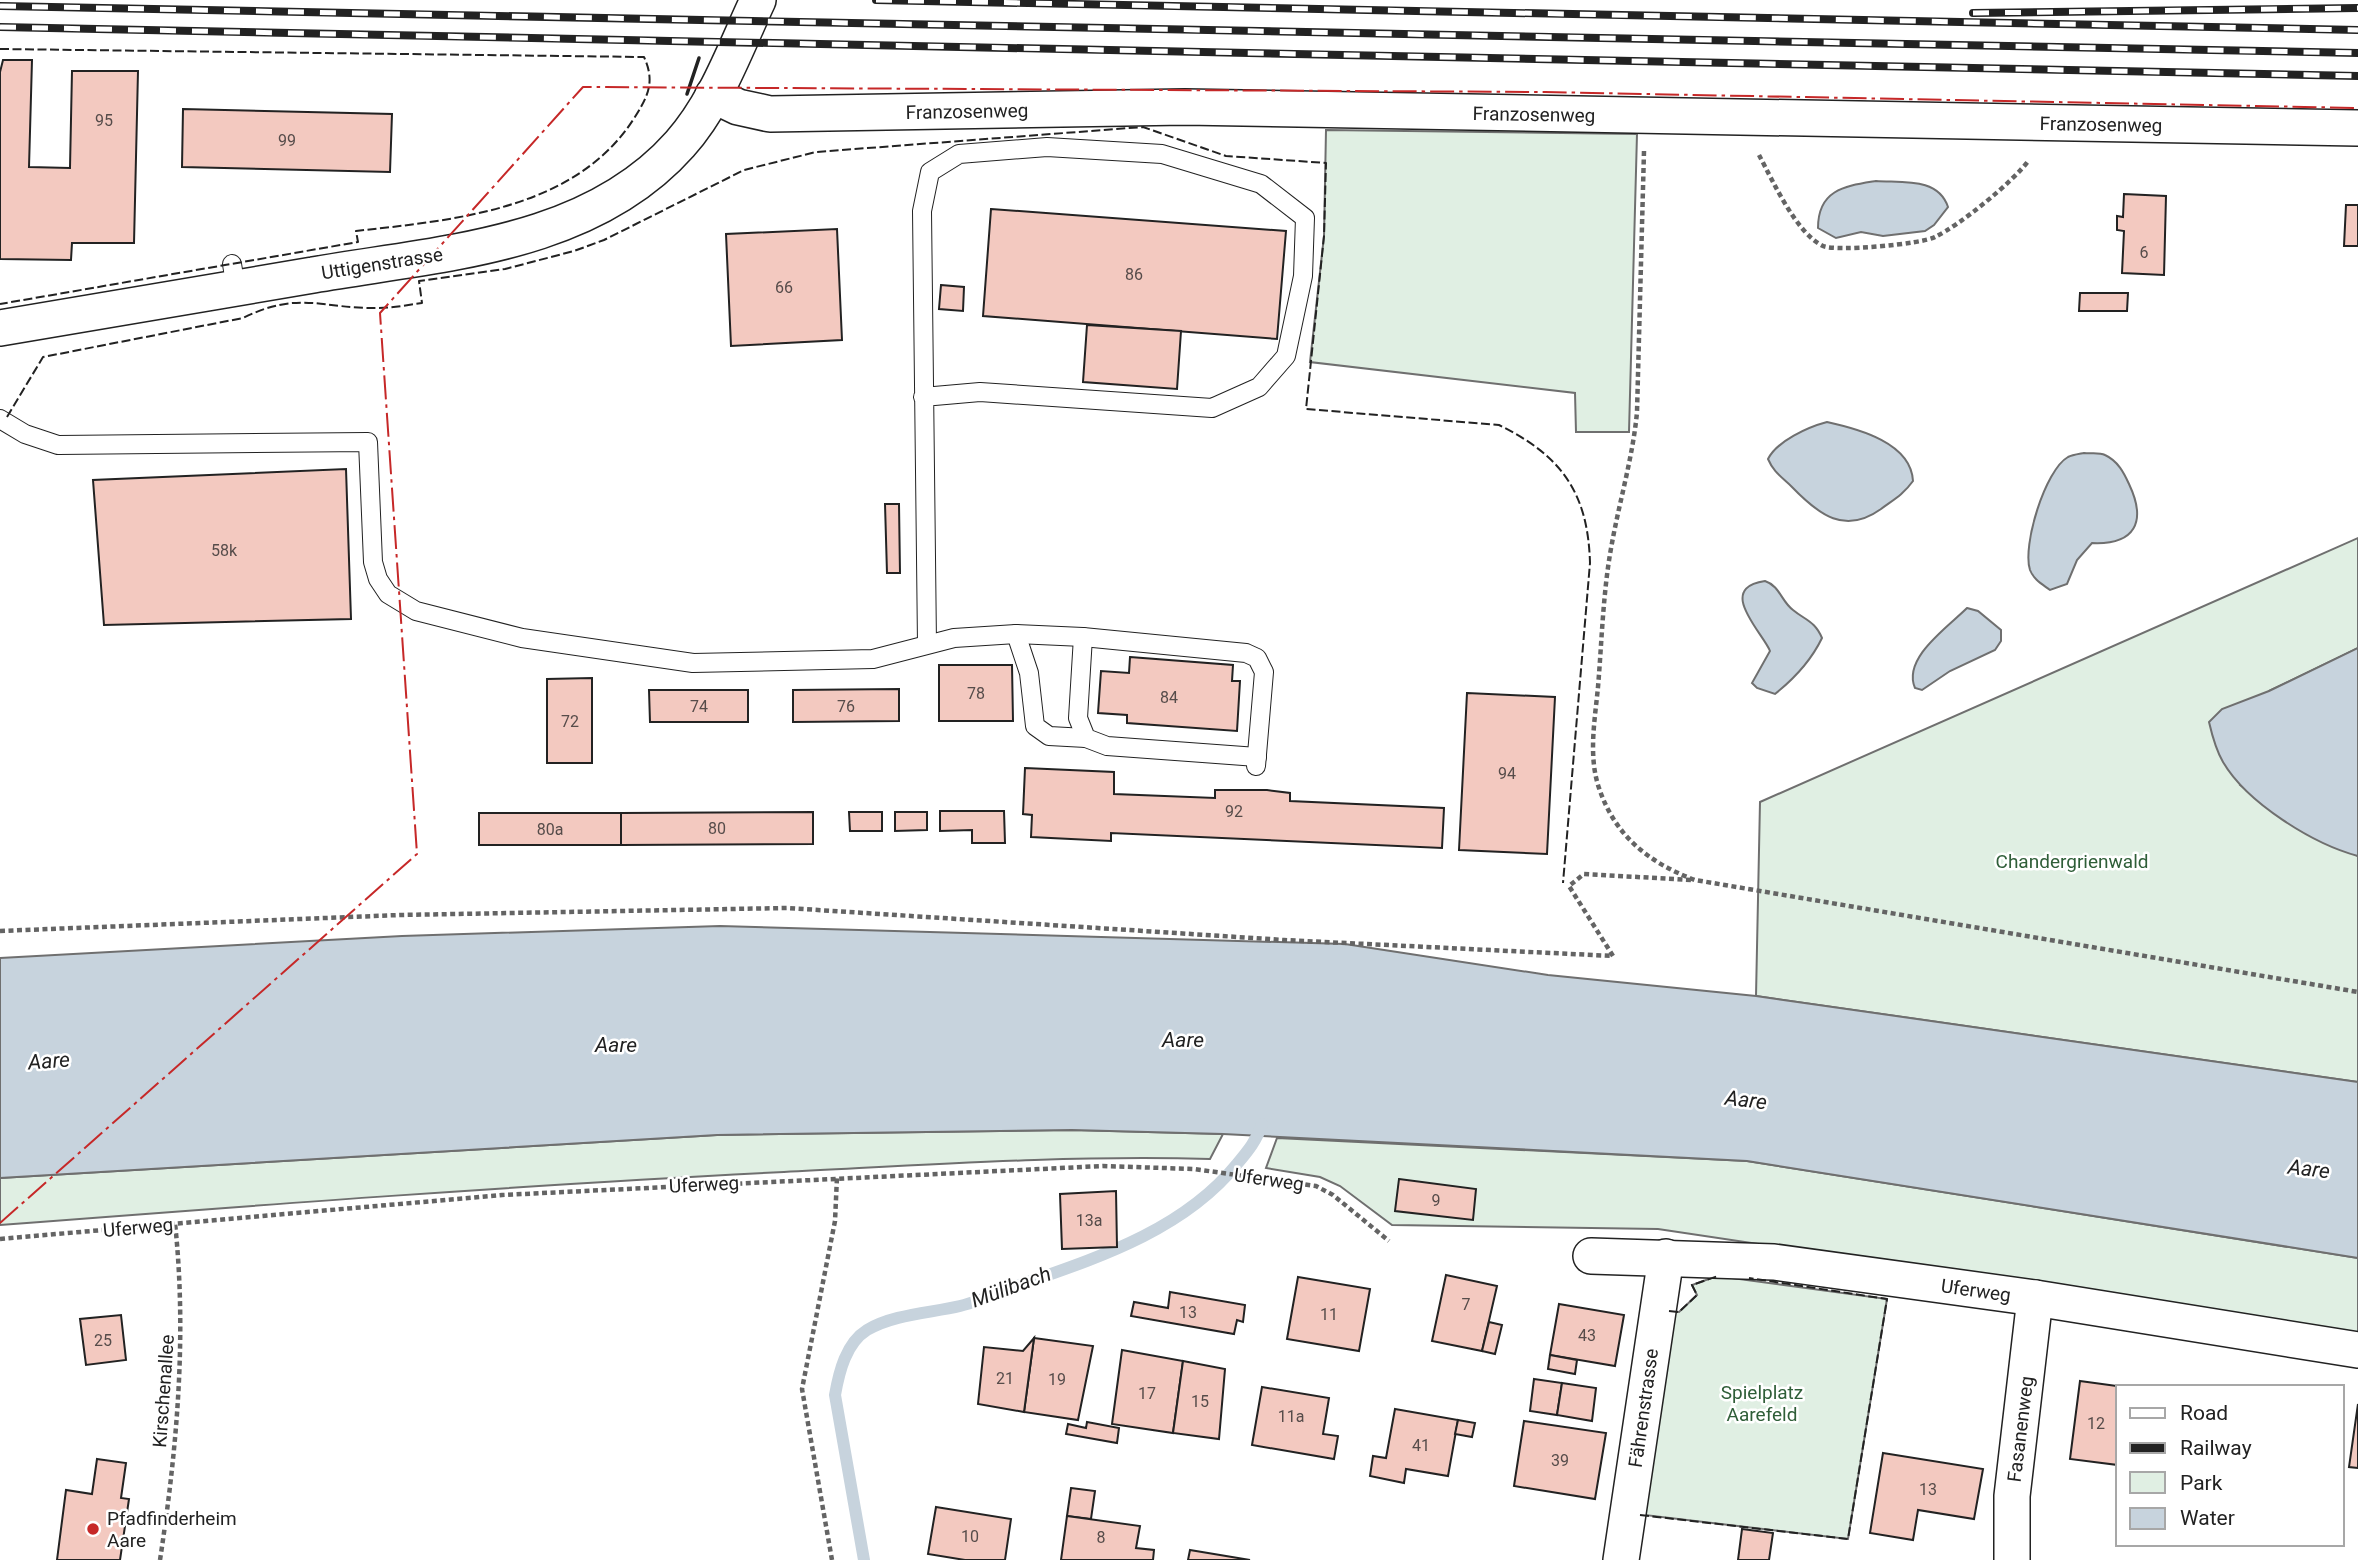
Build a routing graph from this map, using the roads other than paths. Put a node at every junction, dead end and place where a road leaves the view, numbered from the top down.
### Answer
1 (758, 0) edge
2 (713, 94) junction
3 (2358, 128) edge
4 (0, 328) edge
5 (923, 397) junction
6 (0, 419) edge
7 (1016, 634) junction
8 (1083, 637) junction
9 (927, 644) junction
10 (1086, 738) junction
11 (1591, 1256) dead end
12 (1666, 1257) junction
13 (2035, 1298) junction
14 (2358, 1350) edge
15 (1620, 1560) edge
16 (2012, 1560) edge

1 - 2 street, Uttigenstrasse
2 - 3 street, Franzosenweg
2 - 4 street, Uttigenstrasse
5 - 5 lane
5 - 9 lane
6 - 9 lane
7 - 8 lane
7 - 9 lane
7 - 10 lane
8 - 10 lane
8 - 10 lane
11 - 12 street, Uferweg
12 - 13 street, Uferweg
12 - 15 street, Fährenstrasse
13 - 14 street, Uferweg
13 - 16 street, Fasanenweg

